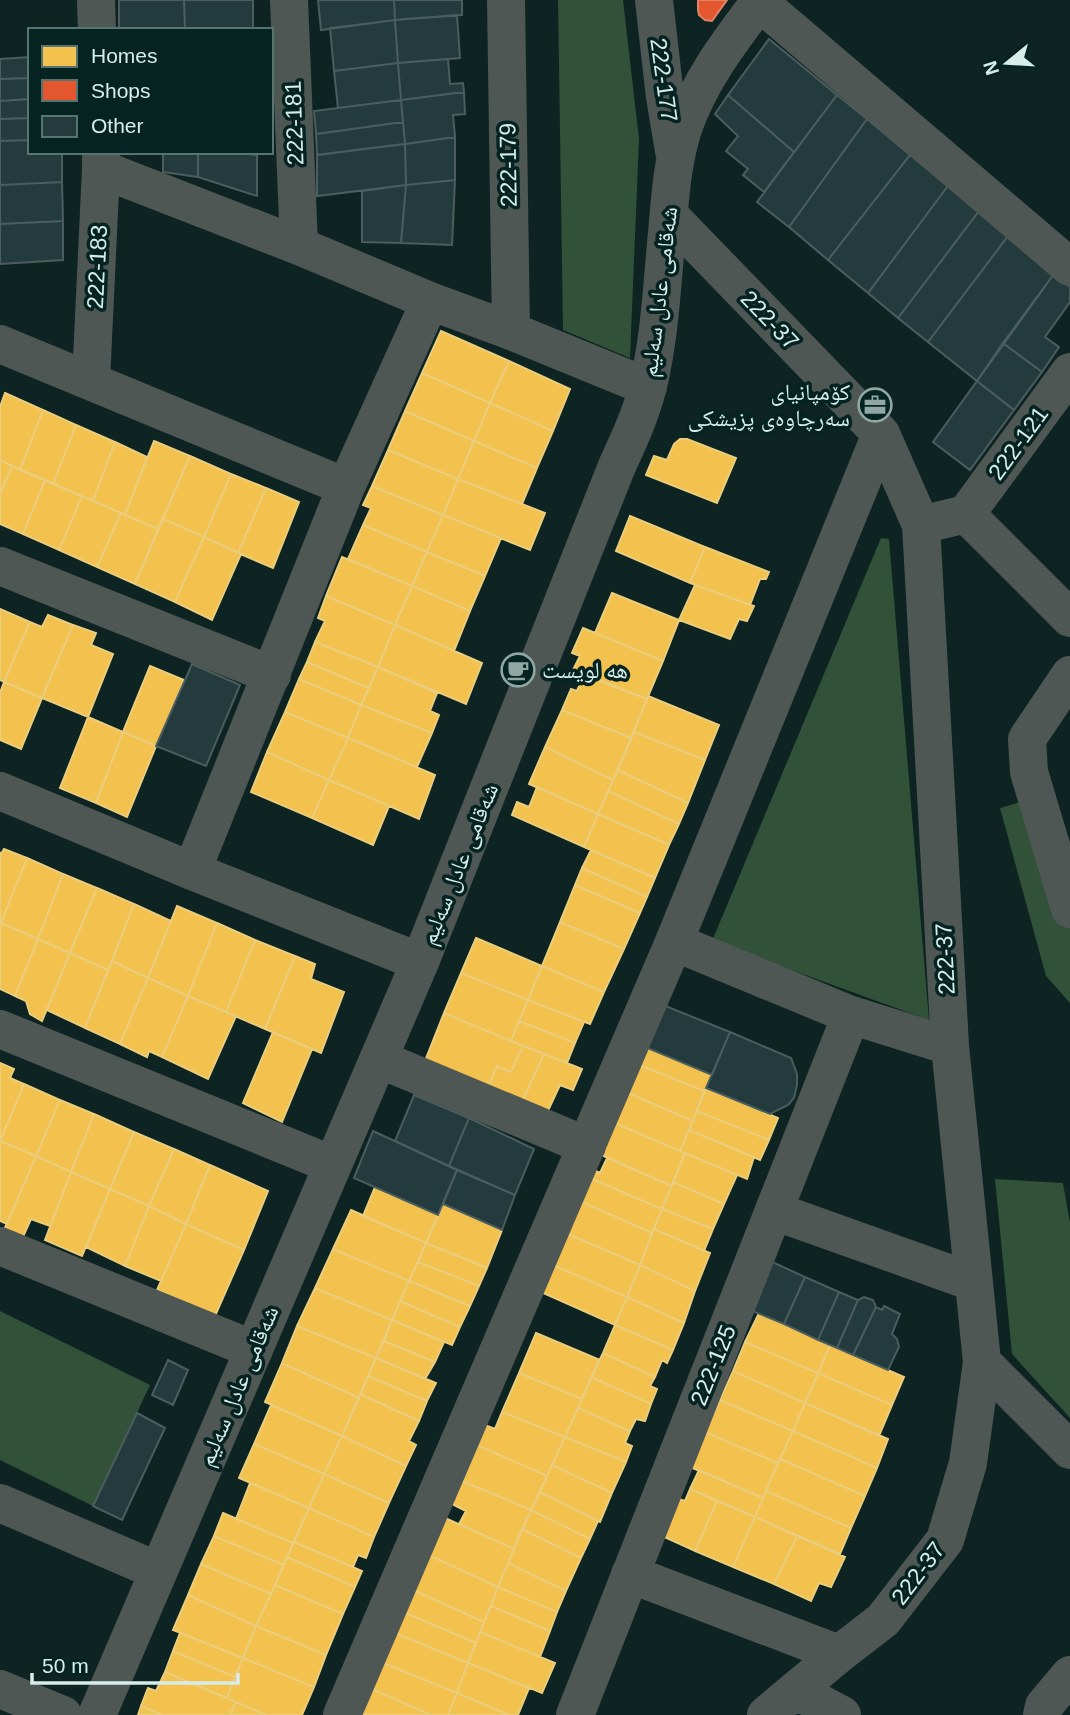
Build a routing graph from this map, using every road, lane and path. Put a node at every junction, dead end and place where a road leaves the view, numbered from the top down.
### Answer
1 (96, 0) edge
2 (289, 0) edge
3 (506, 0) edge
4 (654, 0) edge
5 (760, 1) edge
6 (97, 28) edge
7 (676, 160) junction
8 (101, 161) edge
9 (669, 215) junction
10 (299, 246) junction
11 (1070, 267) edge
12 (430, 301) junction
13 (511, 331) junction
14 (0, 344) edge
15 (1070, 372) edge
16 (91, 381) junction
17 (648, 387) junction
18 (881, 435) junction
19 (346, 487) junction
20 (966, 514) junction
21 (922, 526) junction
22 (0, 566) edge
23 (1070, 618) edge
24 (272, 675) junction
25 (1070, 675) edge
26 (0, 791) edge
27 (192, 871) junction
28 (1070, 909) edge
29 (674, 942) junction
30 (420, 962) junction
31 (851, 1015) junction
32 (0, 1029) edge
33 (950, 1046) junction
34 (379, 1059) junction
35 (587, 1146) junction
36 (333, 1165) junction
37 (774, 1211) junction
38 (0, 1246) edge
39 (974, 1282) junction
40 (254, 1350) junction
41 (982, 1362) junction
42 (1070, 1450) edge
43 (0, 1503) edge
44 (158, 1571) junction
45 (630, 1574) junction
46 (839, 1654) junction
47 (1070, 1675) edge
48 (0, 1689) edge
49 (797, 1691) junction
50 (63, 1715) edge
51 (97, 1715) edge
52 (342, 1715) edge
53 (575, 1715) edge
54 (766, 1715) edge
55 (842, 1715) edge
56 (1042, 1715) edge

1 - 6 street
2 - 10 street, 222-181
3 - 13 street, 222-179
4 - 7 street, 222-177
5 - 7 street, شەقامی عادل سەلیم
5 - 11 street
7 - 9 street, شەقامی عادل سەلیم
8 - 10 street
8 - 16 street, 222-183
9 - 17 street, شەقامی عادل سەلیم
9 - 18 street, 222-37
10 - 12 street
12 - 13 street
12 - 19 street
13 - 17 street
14 - 16 street
15 - 20 street, 222-121
16 - 19 street
17 - 30 street, شەقامی عادل سەلیم
18 - 21 street, 222-37
18 - 29 street
19 - 24 street
20 - 21 street
20 - 23 street
21 - 33 street, 222-37
22 - 24 street
24 - 27 street
25 - 28 street
26 - 27 street
27 - 30 street
29 - 31 street
29 - 35 street
30 - 34 street, شەقامی عادل سەلیم
31 - 33 street
31 - 37 street, 222-125
32 - 36 street
33 - 39 street, 222-37
34 - 35 street
34 - 36 street, شەقامی عادل سەلیم
35 - 52 street
36 - 40 street, شەقامی عادل سەلیم
37 - 39 street
37 - 45 street, 222-125
38 - 40 street
39 - 41 street, 222-37
40 - 44 street, شەقامی عادل سەلیم
41 - 42 street
41 - 46 street, 222-37
43 - 44 street
44 - 51 street, شەقامی عادل سەلیم
45 - 46 street
45 - 53 street, 222-125
46 - 49 street, 222-37
47 - 56 street
48 - 50 street
49 - 54 street, 222-37
49 - 55 street

